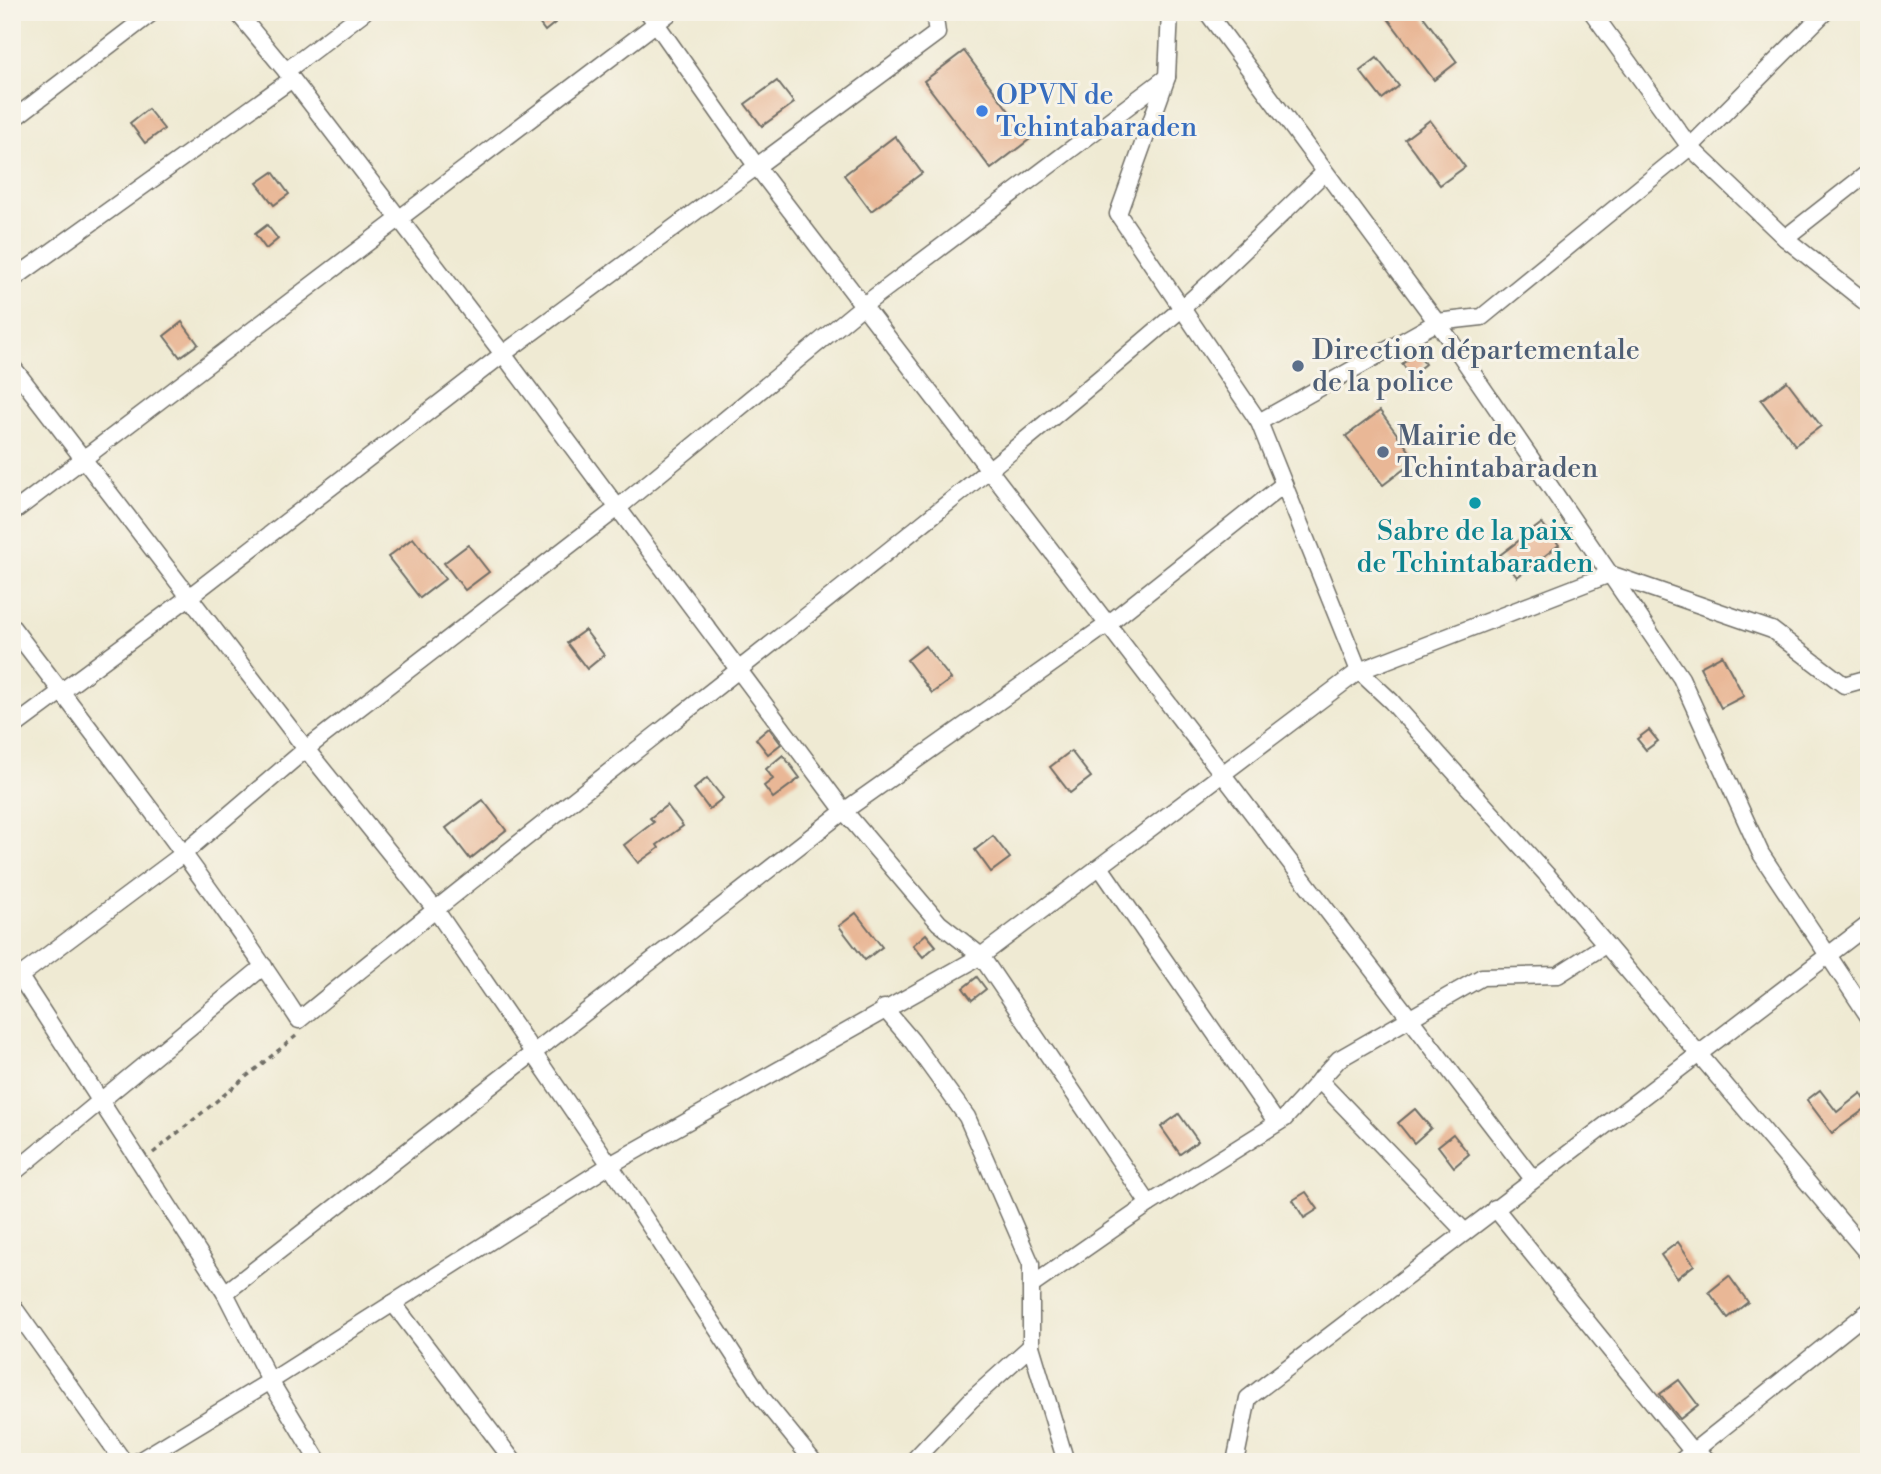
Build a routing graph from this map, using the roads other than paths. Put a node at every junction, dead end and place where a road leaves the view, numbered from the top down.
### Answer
1 (153, 12) edge
2 (237, 12) edge
3 (364, 12) edge
4 (671, 12) edge
5 (934, 12) edge
6 (1170, 12) edge
7 (1206, 12) edge
8 (1592, 12) edge
9 (1825, 12) edge
10 (652, 18) edge
11 (289, 75) junction
12 (1167, 77) junction
13 (12, 120) edge
14 (1690, 146) junction
15 (757, 167) junction
16 (1325, 172) junction
17 (1869, 172) edge
18 (399, 218) junction
19 (1785, 238) junction
20 (12, 281) edge
21 (864, 305) junction
22 (1869, 305) edge
23 (1182, 308) junction
24 (1437, 322) junction
25 (503, 354) junction
26 (12, 366) edge
27 (1259, 422) junction
28 (82, 459) junction
29 (987, 470) junction
30 (1284, 484) junction
31 (619, 507) junction
32 (12, 513) edge
33 (1610, 574) junction
34 (189, 597) junction
35 (1108, 624) junction
36 (12, 627) edge
37 (738, 668) junction
38 (1359, 671) junction
39 (1869, 678) edge
40 (61, 691) junction
41 (12, 729) edge
42 (306, 749) junction
43 (1222, 774) junction
44 (844, 811) junction
45 (183, 854) junction
46 (1100, 867) junction
47 (435, 908) junction
48 (1869, 924) edge
49 (1605, 945) junction
50 (981, 956) junction
51 (1828, 956) junction
52 (264, 966) junction
53 (16, 979) edge
54 (884, 1008) junction
55 (1409, 1017) junction
56 (1869, 1017) edge
57 (532, 1051) junction
58 (1698, 1054) junction
59 (1319, 1080) junction
60 (101, 1102) junction
61 (1277, 1123) junction
62 (610, 1165) junction
63 (12, 1174) edge
64 (1533, 1179) junction
65 (1149, 1204) junction
66 (1495, 1208) junction
67 (1465, 1232) junction
68 (1869, 1255) edge
69 (1031, 1286) junction
70 (225, 1293) junction
71 (393, 1303) junction
72 (12, 1305) edge
73 (1869, 1311) edge
74 (1031, 1346) junction
75 (270, 1381) junction
76 (1693, 1450) junction
77 (124, 1462) edge
78 (137, 1462) edge
79 (319, 1462) edge
80 (514, 1462) edge
81 (814, 1462) edge
82 (912, 1462) edge
83 (1066, 1462) edge
84 (1235, 1462) edge
85 (1680, 1462) edge
86 (1710, 1462) edge

1 - 13 street
2 - 11 street
3 - 11 street
4 - 10 street
5 - 15 street
6 - 12 street
7 - 16 street
8 - 14 street
9 - 14 street
10 - 15 street
10 - 18 street
11 - 18 street
11 - 20 street
12 - 21 street
12 - 23 street
14 - 19 street
14 - 24 street
15 - 21 street
15 - 25 street
16 - 23 street
16 - 24 street
17 - 19 street
18 - 25 street
18 - 28 street
19 - 22 street
21 - 29 street
21 - 31 street
23 - 27 street
23 - 29 street
24 - 27 street
24 - 33 street
25 - 31 street
25 - 34 street
26 - 28 street
27 - 30 street
28 - 32 street
28 - 34 street
29 - 35 street
29 - 37 street
30 - 35 street
30 - 38 street
31 - 37 street
31 - 42 street
33 - 38 street
33 - 39 street
33 - 51 street
34 - 40 street
34 - 42 street
35 - 43 street
35 - 44 street
36 - 40 street
37 - 44 street
37 - 47 street
38 - 43 street
38 - 49 street
40 - 41 street
40 - 45 street
42 - 45 street
42 - 47 street
43 - 46 street
43 - 55 street
44 - 50 street
44 - 57 street
45 - 52 street
45 - 53 street
46 - 50 street
46 - 61 street
47 - 52 street
47 - 57 street
48 - 51 street
49 - 55 street
49 - 58 street
50 - 54 street
50 - 65 street
51 - 56 street
51 - 58 street
52 - 60 street
53 - 60 street
54 - 62 street
54 - 69 street
55 - 59 street
55 - 64 street
57 - 62 street
57 - 70 street
58 - 64 street
58 - 68 street
59 - 61 street
59 - 67 street
60 - 63 street
60 - 70 street
61 - 65 street
62 - 71 street
62 - 81 street
64 - 66 street
65 - 69 street
66 - 67 street
66 - 76 street
67 - 84 street
69 - 74 street
70 - 75 street
71 - 75 street
71 - 80 street
72 - 77 street
73 - 76 street
74 - 82 street
74 - 83 street
75 - 78 street
75 - 79 street
76 - 85 street
76 - 86 street

